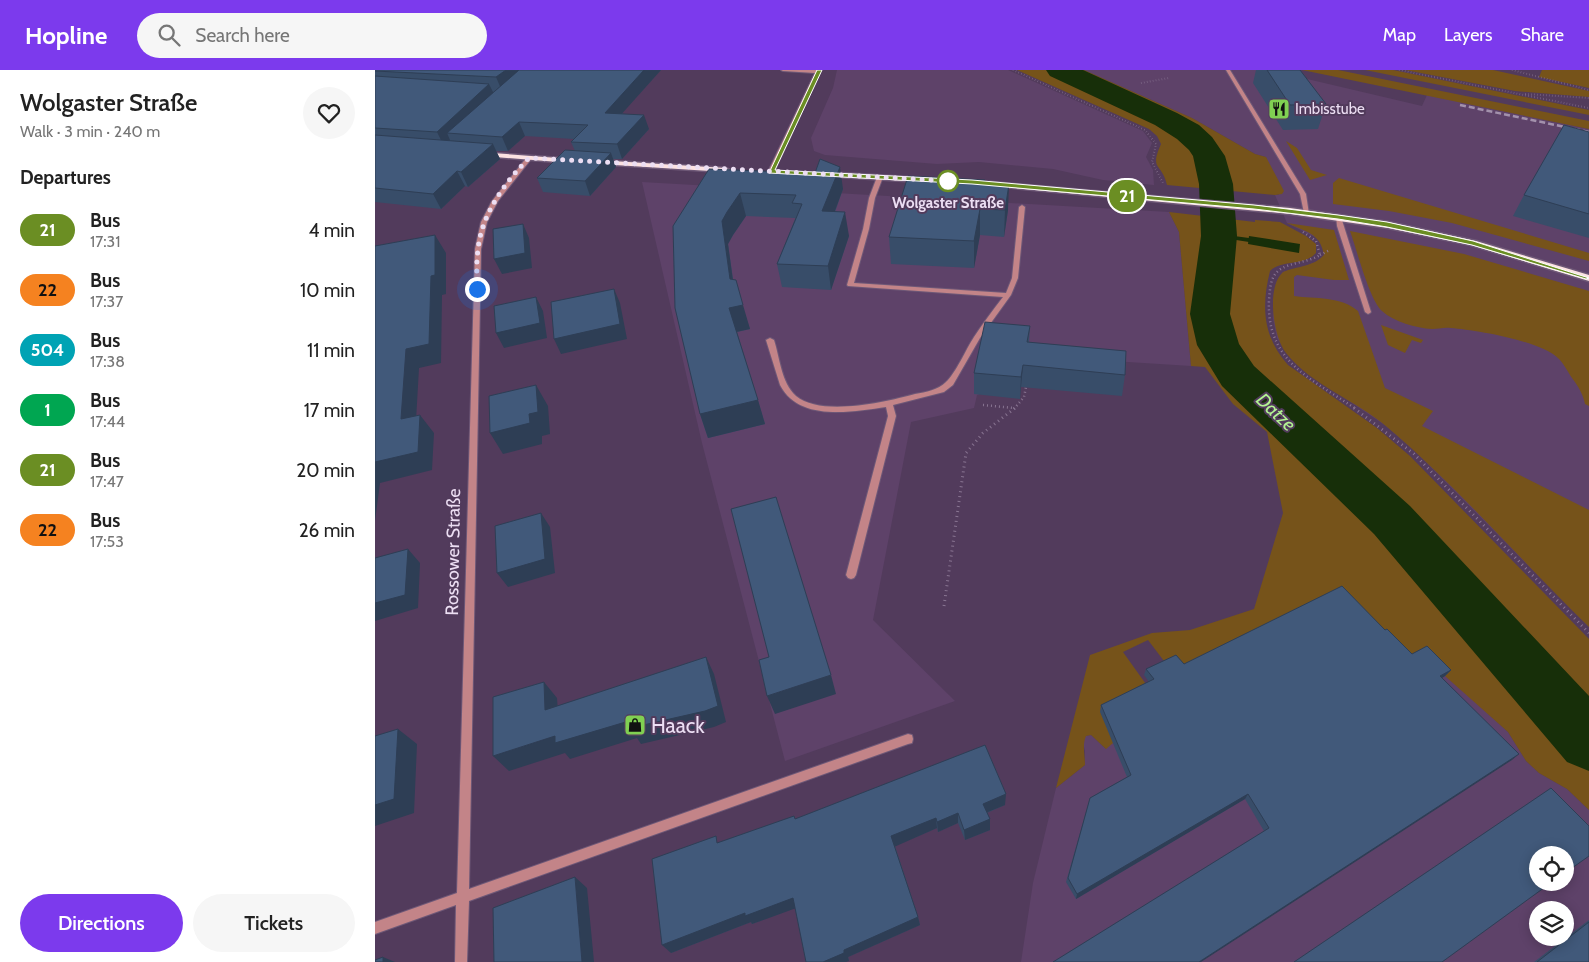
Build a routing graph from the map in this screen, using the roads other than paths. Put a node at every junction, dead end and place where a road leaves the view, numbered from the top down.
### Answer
1 (783, 70) edge
2 (1228, 70) edge
3 (819, 71) edge
4 (471, 153) edge
5 (529, 158) junction
6 (582, 161) edge
7 (591, 162) edge
8 (734, 170) edge
9 (761, 172) edge
10 (771, 172) junction
11 (781, 172) edge
12 (810, 174) edge
13 (880, 177) junction
14 (932, 180) edge
15 (982, 183) edge
16 (1022, 207) dead end
17 (1307, 213) junction
18 (1338, 217) junction
19 (1589, 278) edge
20 (1008, 295) junction
21 (1368, 312) dead end
22 (771, 340) dead end
23 (889, 404) junction
24 (851, 575) dead end
25 (908, 739) dead end
26 (462, 897) junction
27 (375, 928) edge
28 (461, 962) edge

1 - 3 street
2 - 17 street
3 - 10 street
4 - 5 main road
5 - 6 main road
5 - 26 street, Rossower Straße
7 - 8 main road
9 - 10 main road
10 - 11 main road
12 - 13 main road
13 - 14 main road
13 - 20 street
15 - 17 main road
16 - 20 lane
17 - 18 main road
18 - 19 main road
18 - 21 street
20 - 23 street
22 - 23 street
23 - 24 street
25 - 26 street
26 - 27 street
26 - 28 street, Rossower Straße

